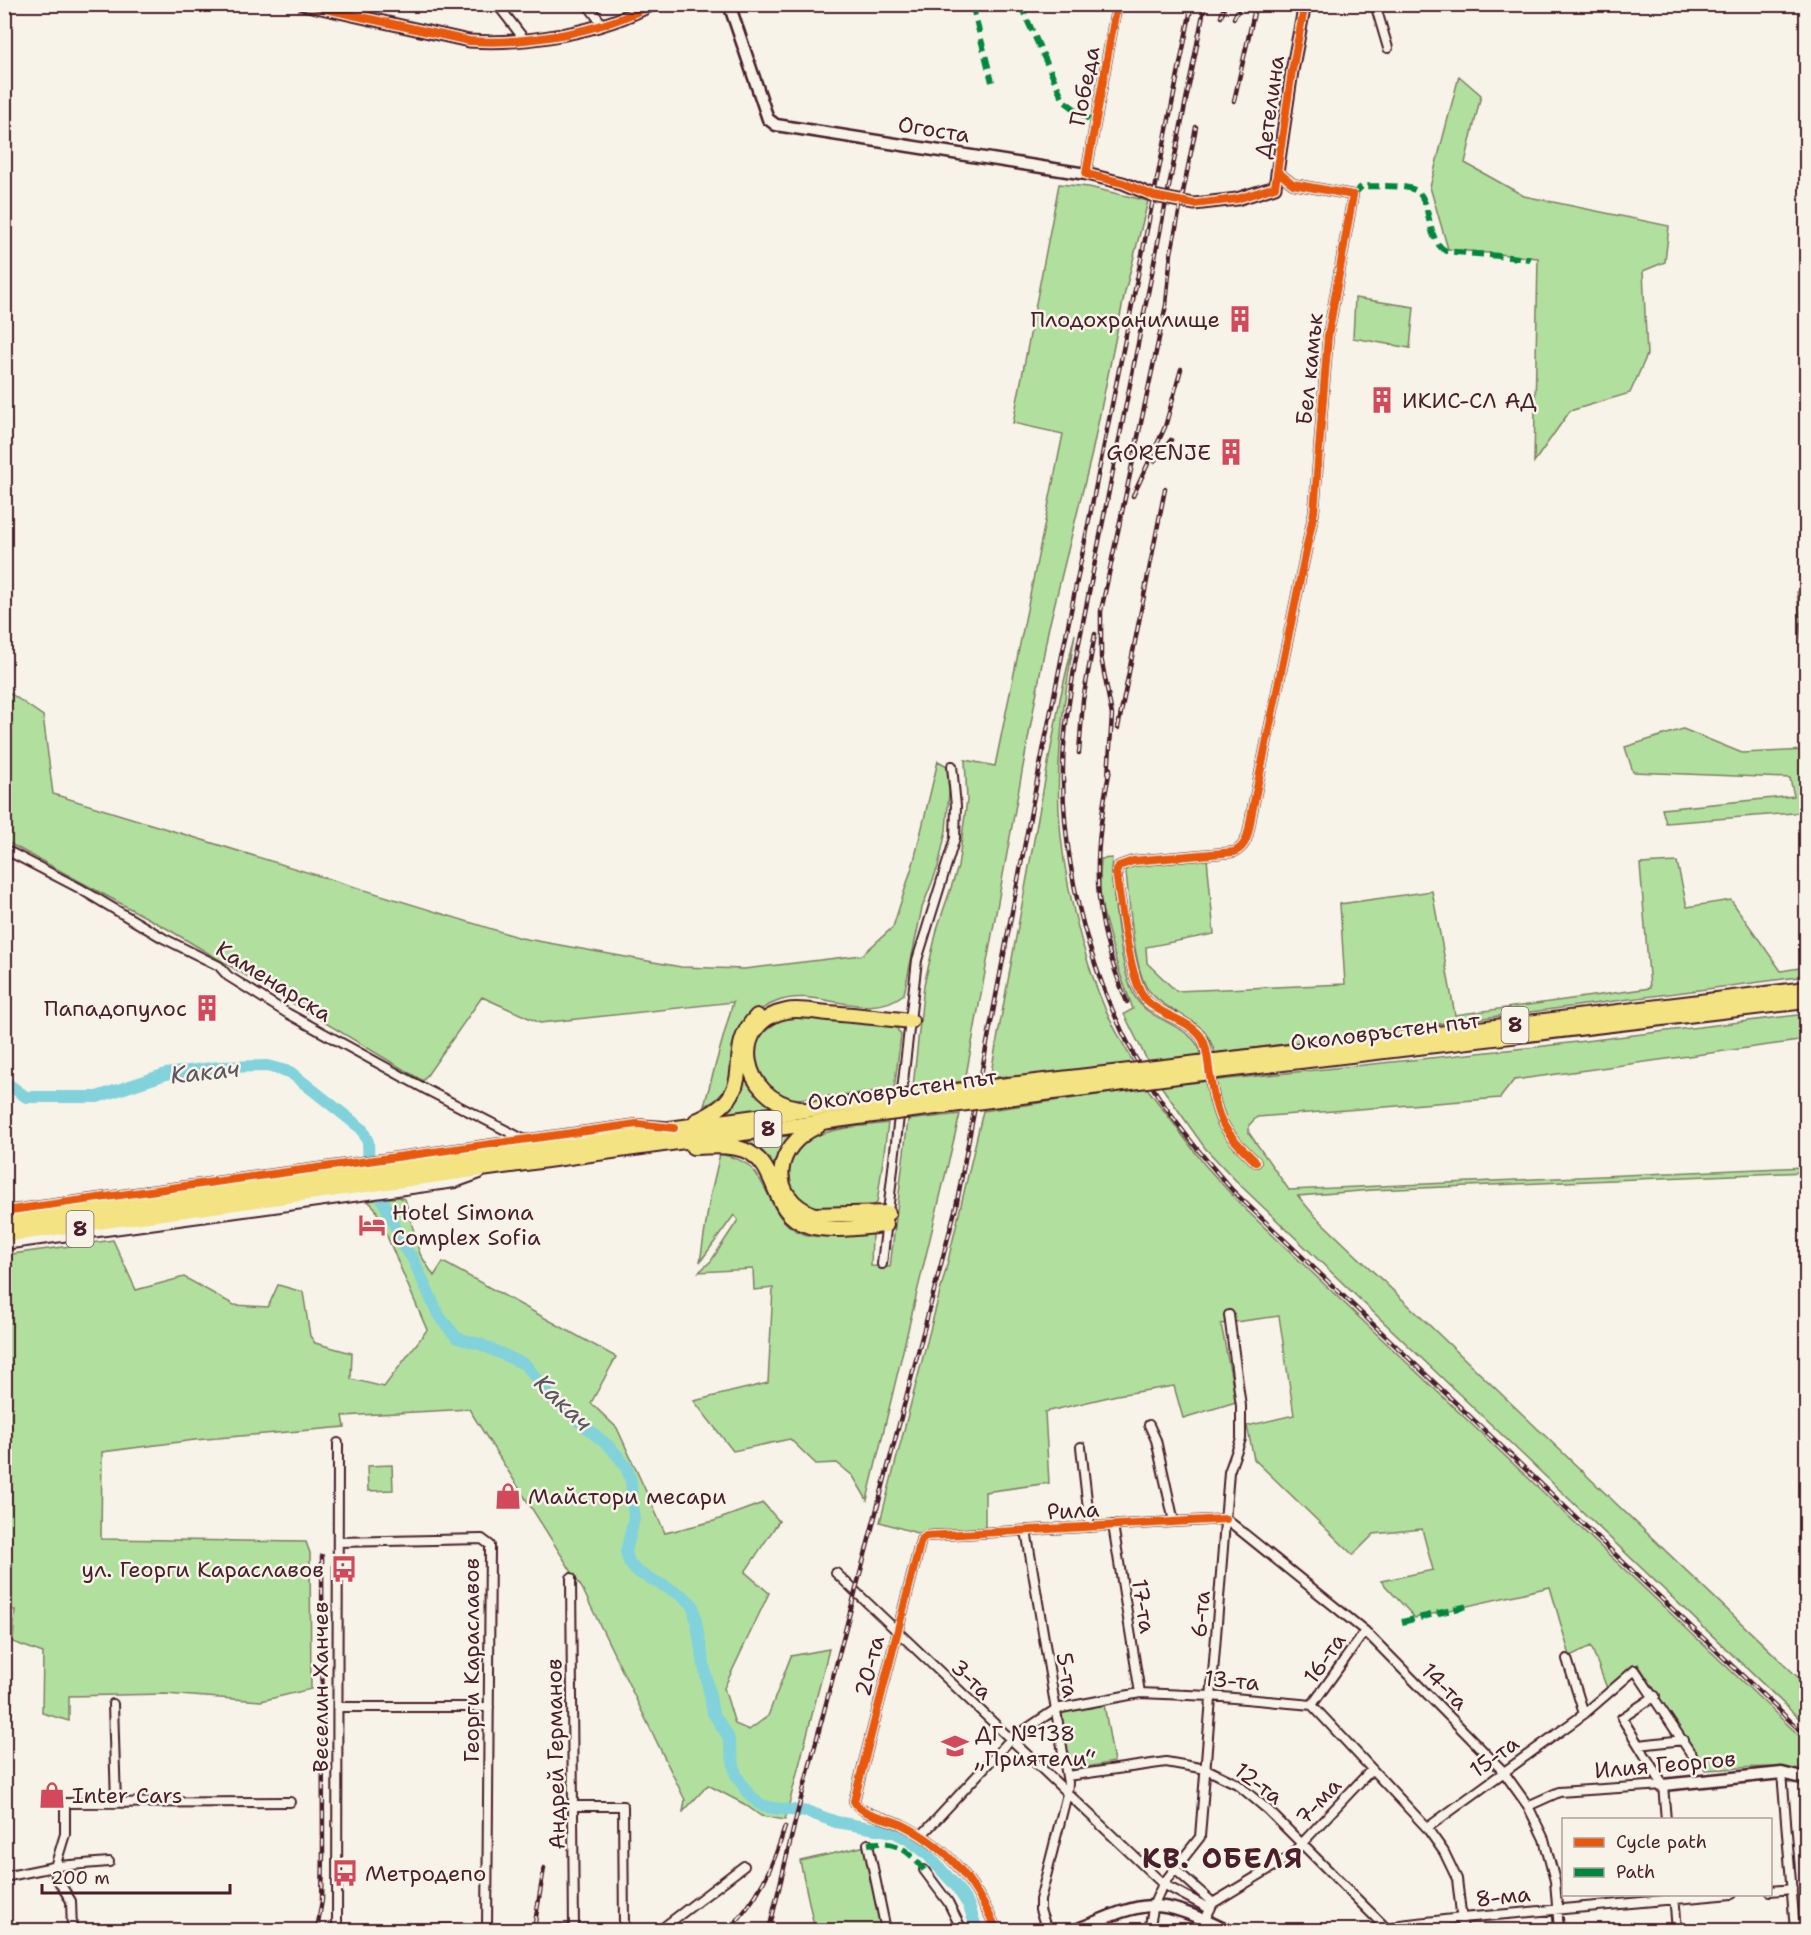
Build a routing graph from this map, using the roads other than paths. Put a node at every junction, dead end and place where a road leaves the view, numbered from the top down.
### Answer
1 (303, 4) edge
2 (497, 4) edge
3 (587, 4) edge
4 (652, 4) edge
5 (729, 4) edge
6 (1117, 4) edge
7 (1305, 4) edge
8 (1375, 4) edge
9 (602, 24) junction
10 (524, 39) junction
11 (1388, 48) dead end
12 (1278, 172) junction
13 (1086, 174) junction
14 (1353, 195) joint
15 (952, 766) dead end
16 (4, 849) edge
17 (1806, 989) edge
18 (1806, 1001) edge
19 (911, 1016) junction
20 (1225, 1065) junction
21 (840, 1112) junction
22 (678, 1127) junction
23 (565, 1135) junction
24 (525, 1140) junction
25 (664, 1143) junction
26 (545, 1147) junction
27 (1256, 1162) dead end
28 (392, 1174) junction
29 (361, 1179) junction
30 (39, 1207) junction
31 (99, 1210) junction
32 (4, 1211) edge
33 (125, 1217) junction
34 (887, 1219) junction
35 (4, 1221) edge
36 (4, 1235) edge
37 (34, 1240) junction
38 (4, 1245) edge
39 (882, 1264) dead end
40 (1228, 1315) dead end
41 (1149, 1425) dead end
42 (338, 1443) dead end
43 (1081, 1447) dead end
44 (1226, 1519) junction
45 (1174, 1522) junction
46 (1113, 1525) junction
47 (1090, 1527) junction
48 (1026, 1530) junction
49 (922, 1538) joint
50 (338, 1542) junction
51 (836, 1572) dead end
52 (571, 1578) dead end
53 (896, 1631) junction
54 (1365, 1631) junction
55 (1567, 1659) dead end
56 (1140, 1693) junction
57 (1211, 1696) junction
58 (1655, 1696) junction
59 (113, 1704) dead end
60 (1312, 1705) junction
61 (338, 1707) junction
62 (489, 1707) junction
63 (1056, 1709) junction
64 (1584, 1713) junction
65 (1010, 1740) junction
66 (1683, 1740) junction
67 (1639, 1745) junction
68 (1692, 1755) dead end
69 (1206, 1769) junction
70 (1372, 1769) junction
71 (1503, 1771) junction
72 (1782, 1773) junction
73 (1066, 1776) junction
74 (1806, 1779) edge
75 (1663, 1785) junction
76 (1067, 1794) junction
77 (290, 1802) dead end
78 (116, 1803) junction
79 (574, 1806) junction
80 (1528, 1806) junction
81 (1666, 1818) edge
82 (1427, 1828) junction
83 (922, 1835) junction
84 (868, 1844) dead end
85 (1303, 1844) junction
86 (109, 1862) dead end
87 (744, 1866) dead end
88 (55, 1867) junction
89 (924, 1870) dead end
90 (1176, 1870) junction
91 (4, 1877) edge
92 (1163, 1884) junction
93 (1792, 1889) junction
94 (1772, 1891) edge
95 (1693, 1896) edge
96 (1674, 1897) edge
97 (1154, 1904) junction
98 (1212, 1906) junction
99 (1557, 1909) junction
100 (1462, 1918) junction
101 (1205, 1920) junction
102 (72, 1930) edge
103 (337, 1930) edge
104 (487, 1930) edge
105 (574, 1930) edge
106 (625, 1930) edge
107 (660, 1930) edge
108 (886, 1930) edge
109 (962, 1930) edge
110 (997, 1930) edge
111 (1047, 1930) edge
112 (1076, 1930) edge
113 (1149, 1930) edge
114 (1226, 1930) edge
115 (1388, 1930) edge
116 (1463, 1930) edge
117 (1559, 1930) edge
118 (1677, 1930) edge
119 (1795, 1930) edge

1 - 10 street
2 - 10 street
3 - 9 street
4 - 9 street
5 - 13 street, Огоста
6 - 13 street, Победа
7 - 12 street, Детелина
8 - 11 street
9 - 10 street
12 - 13 street, Огоста
12 - 14 street, Детелина
14 - 27 street, Бел камък
15 - 19 street
16 - 24 street, Каменарска
17 - 20 highway, Околовръстен път / 8
18 - 20 highway, Околовръстен път / 8
19 - 21 highway
19 - 22 highway
19 - 34 street
20 - 21 highway, Околовръстен път / 8, bridge
21 - 22 highway, Околовръстен път / 8
21 - 25 highway, Околовръстен път / 8
21 - 34 highway
22 - 23 street
22 - 26 highway, Околовръстен път / 8
23 - 24 street
23 - 26 highway
24 - 28 street
25 - 28 highway, Околовръстен път / 8
25 - 34 highway
26 - 28 highway, Околовръстен път / 8
28 - 29 highway, Околовръстен път / 8
28 - 29 street
29 - 30 street
29 - 31 highway, Околовръстен път / 8
29 - 33 highway, Околовръстен път / 8
29 - 37 street
30 - 31 highway, 8
30 - 32 street, 8
31 - 35 highway, Околовръстен път
33 - 36 highway, Околовръстен път
33 - 37 highway, 8
34 - 39 street
37 - 38 street, 8
40 - 44 street, 6-та
41 - 45 street
42 - 50 street, Веселин Ханчев
43 - 47 street
44 - 45 street, Рила
44 - 54 street, 14-та
44 - 57 street, 6-та
45 - 46 street, Рила
46 - 47 street, Рила
46 - 56 street, 17-та
47 - 48 street, Рила
48 - 49 street, Рила
48 - 63 street, 5-та
49 - 53 street, 20-та
50 - 61 street, Веселин Ханчев
50 - 62 street, Георги Караславов
51 - 53 street, 3-та
52 - 79 street, Андрей Германов
53 - 65 street, 3-та
53 - 83 street, 20-та
54 - 60 street, 16-та
54 - 71 street, 14-та
55 - 64 street
56 - 57 street, 13-та
56 - 63 street, 13-та
57 - 60 street, 13-та
57 - 69 street, 6-та
58 - 64 street, 15-та
58 - 66 street
58 - 67 street
59 - 78 street
60 - 70 street
61 - 62 street
61 - 103 street, Веселин Ханчев
62 - 104 street, Георги Караславов
63 - 65 street, 13-та
63 - 73 street, 5-та
64 - 71 street, 15-та
65 - 76 street, 3-та
65 - 83 street, 13-та
66 - 67 street
66 - 68 street
67 - 75 street
69 - 73 street, 12-та
69 - 85 street, 12-та
69 - 90 street, 6-та
70 - 82 street
70 - 85 street, 7-ма
71 - 80 street, 14-та
71 - 82 street, 15-та
72 - 74 street, Илия Георгов
72 - 75 street, Илия Георгов
72 - 93 street
73 - 76 street, 5-та
75 - 80 street, Илия Георгов
75 - 81 street
76 - 92 street, 3-та
76 - 111 street, 5-та
77 - 78 street
78 - 88 street
79 - 105 street, Андрей Германов
79 - 106 street
80 - 99 street, 14-та
82 - 100 street
83 - 110 street
84 - 108 street
85 - 98 street, 7-ма
85 - 115 street, 12-та
86 - 88 street
87 - 107 street
88 - 91 street
88 - 102 street
89 - 109 street
90 - 92 street, 6-та
90 - 98 street
92 - 97 street, 6-та
92 - 98 street, 3-та
93 - 94 street
93 - 119 street
95 - 96 street, 8-ма
96 - 99 street, 8-ма
96 - 118 street
97 - 101 street
97 - 112 street
97 - 113 street, 6-та
98 - 101 street
99 - 100 street, 8-ма
99 - 117 street, 14-та
100 - 115 street, 8-ма
100 - 116 street
101 - 114 street
103 - 104 street
104 - 105 street
105 - 106 street

